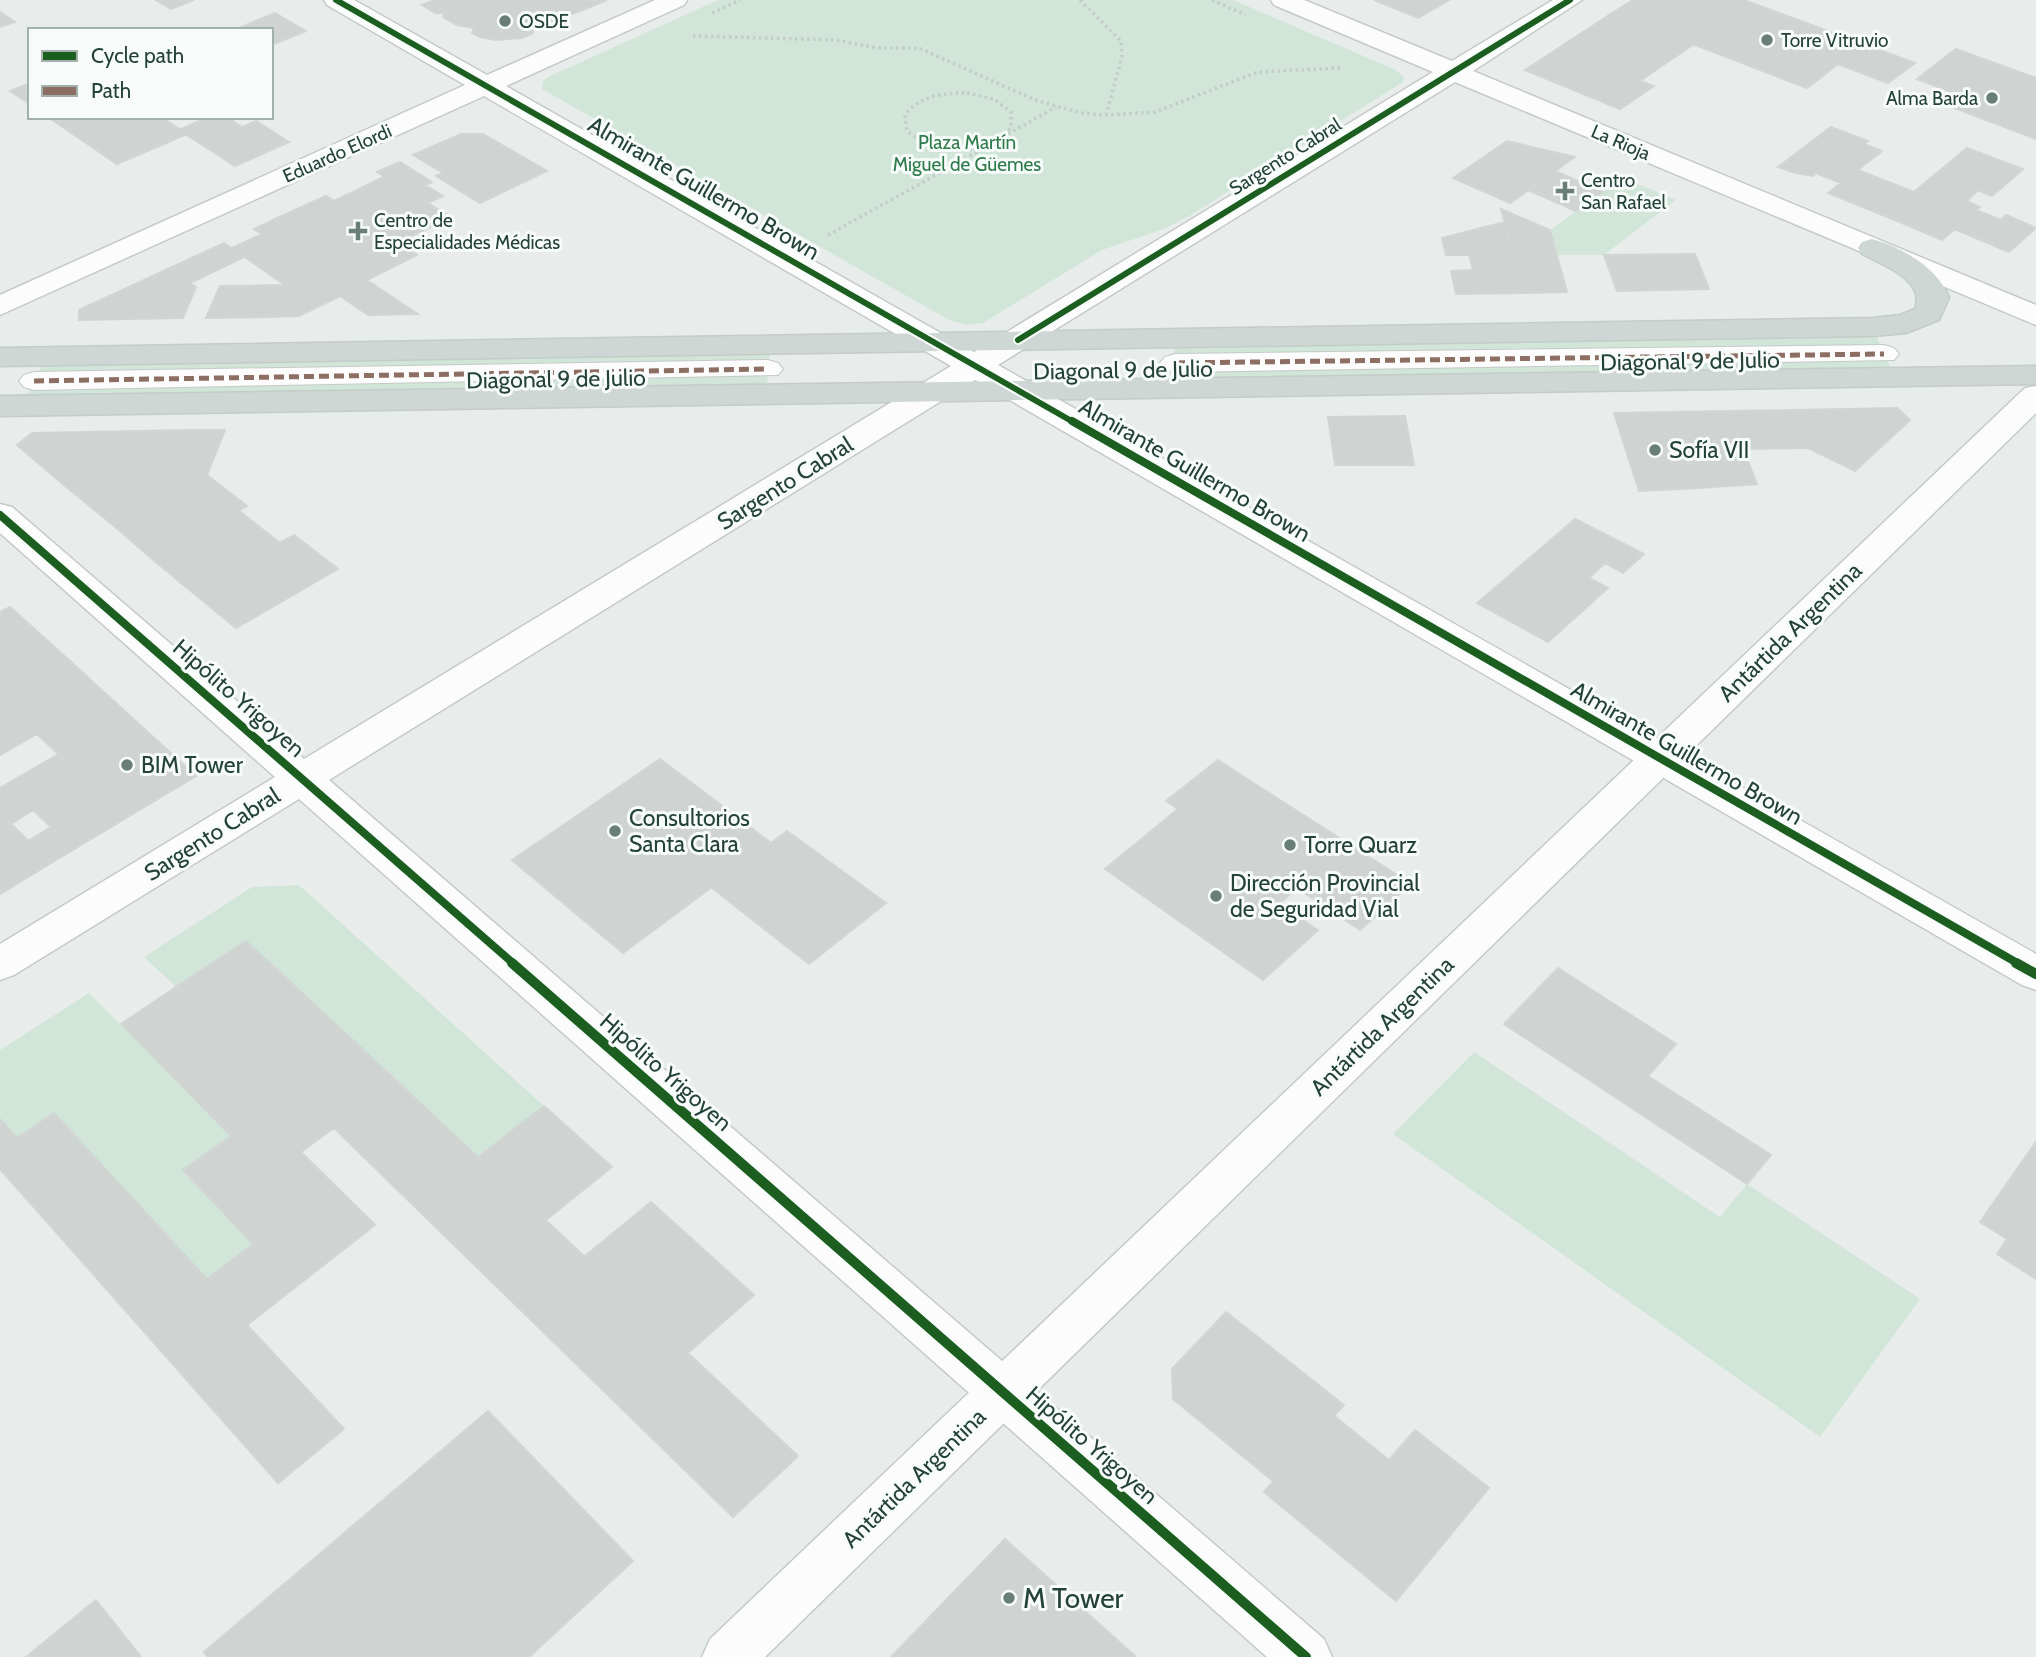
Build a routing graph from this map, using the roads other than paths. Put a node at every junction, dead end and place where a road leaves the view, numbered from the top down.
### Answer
1 (336, 0) edge
2 (675, 0) edge
3 (1283, 0) edge
4 (1570, 0) edge
5 (1455, 72) junction
6 (486, 86) junction
7 (1872, 248) junction
8 (0, 306) edge
9 (2036, 316) edge
10 (1018, 340) junction
11 (933, 342) junction
12 (1884, 352) junction
13 (0, 357) edge
14 (1175, 363) junction
15 (975, 366) junction
16 (766, 370) junction
17 (2036, 375) edge
18 (26, 387) edge
19 (1018, 391) junction
20 (930, 394) junction
21 (2036, 396) edge
22 (0, 515) edge
23 (1658, 759) junction
24 (302, 779) junction
25 (0, 964) edge
26 (2036, 974) edge
27 (1003, 1392) junction
28 (729, 1657) edge
29 (1306, 1657) edge

1 - 6 street, Almirante Guillermo Brown
2 - 6 street, Eduardo Elordi
3 - 5 street, La Rioja
4 - 5 street, Sargento Cabral
5 - 7 street, La Rioja
5 - 10 street, Sargento Cabral
6 - 8 street, Eduardo Elordi
6 - 11 street, Almirante Guillermo Brown
7 - 9 street, La Rioja
7 - 12 main road, Diagonal 9 de Julio
10 - 11 main road, Diagonal 9 de Julio
10 - 14 main road, Diagonal 9 de Julio
10 - 15 street, Sargento Cabral
11 - 15 street, Almirante Guillermo Brown
11 - 16 main road, Diagonal 9 de Julio
12 - 14 main road, Diagonal 9 de Julio
12 - 14 main road, Diagonal 9 de Julio
12 - 17 main road, Diagonal 9 de Julio
13 - 18 main road, Diagonal 9 de Julio
14 - 19 main road, Diagonal 9 de Julio
15 - 19 street, Almirante Guillermo Brown
15 - 20 street, Sargento Cabral
16 - 18 main road, Diagonal 9 de Julio
16 - 18 main road, Diagonal 9 de Julio
16 - 20 main road, Diagonal 9 de Julio
19 - 20 main road, Diagonal 9 de Julio
19 - 23 street, Almirante Guillermo Brown
20 - 24 street, Sargento Cabral
21 - 23 street, Antártida Argentina
22 - 24 street, Hipólito Yrigoyen
23 - 26 street, Almirante Guillermo Brown
23 - 27 street, Antártida Argentina
24 - 25 street, Sargento Cabral
24 - 27 street, Hipólito Yrigoyen
27 - 28 street, Antártida Argentina
27 - 29 street, Hipólito Yrigoyen

